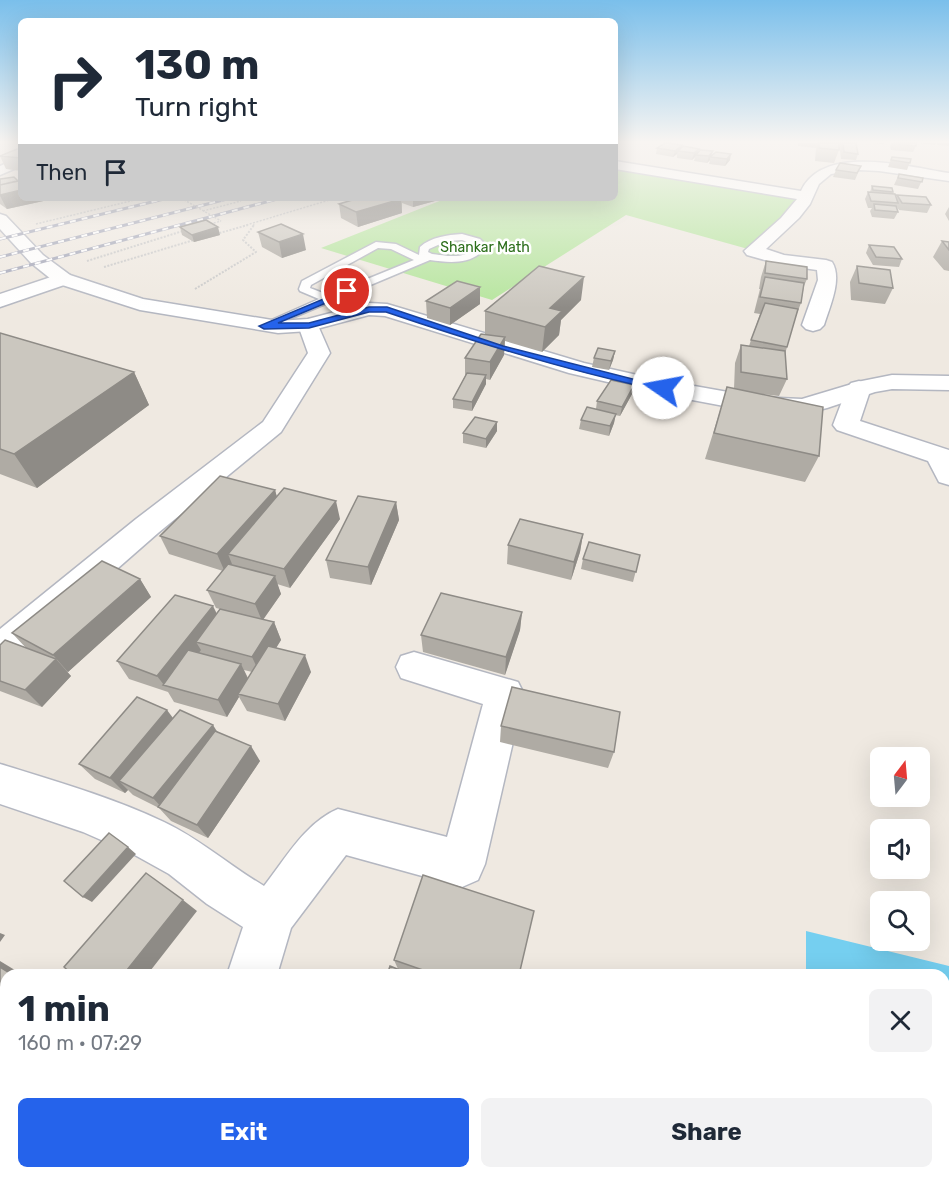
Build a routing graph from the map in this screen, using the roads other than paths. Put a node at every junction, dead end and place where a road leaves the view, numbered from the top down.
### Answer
1 (805, 198) edge
2 (5, 225) edge
3 (426, 259) junction
4 (59, 275) junction
5 (328, 299) junction
6 (0, 301) edge
7 (309, 325) junction
8 (813, 325) dead end
9 (264, 326) junction
10 (949, 384) edge
11 (859, 388) junction
12 (949, 476) edge
13 (0, 650) edge
14 (414, 667) dead end
15 (0, 784) edge
16 (272, 916) junction
17 (254, 969) edge

1 - 8 street
2 - 4 street
3 - 3 lane
3 - 5 lane
3 - 5 lane
4 - 6 street
4 - 9 street
5 - 9 lane
7 - 9 street
7 - 11 street
7 - 13 street
10 - 11 street
11 - 12 street
14 - 16 street
15 - 16 street
16 - 17 street

